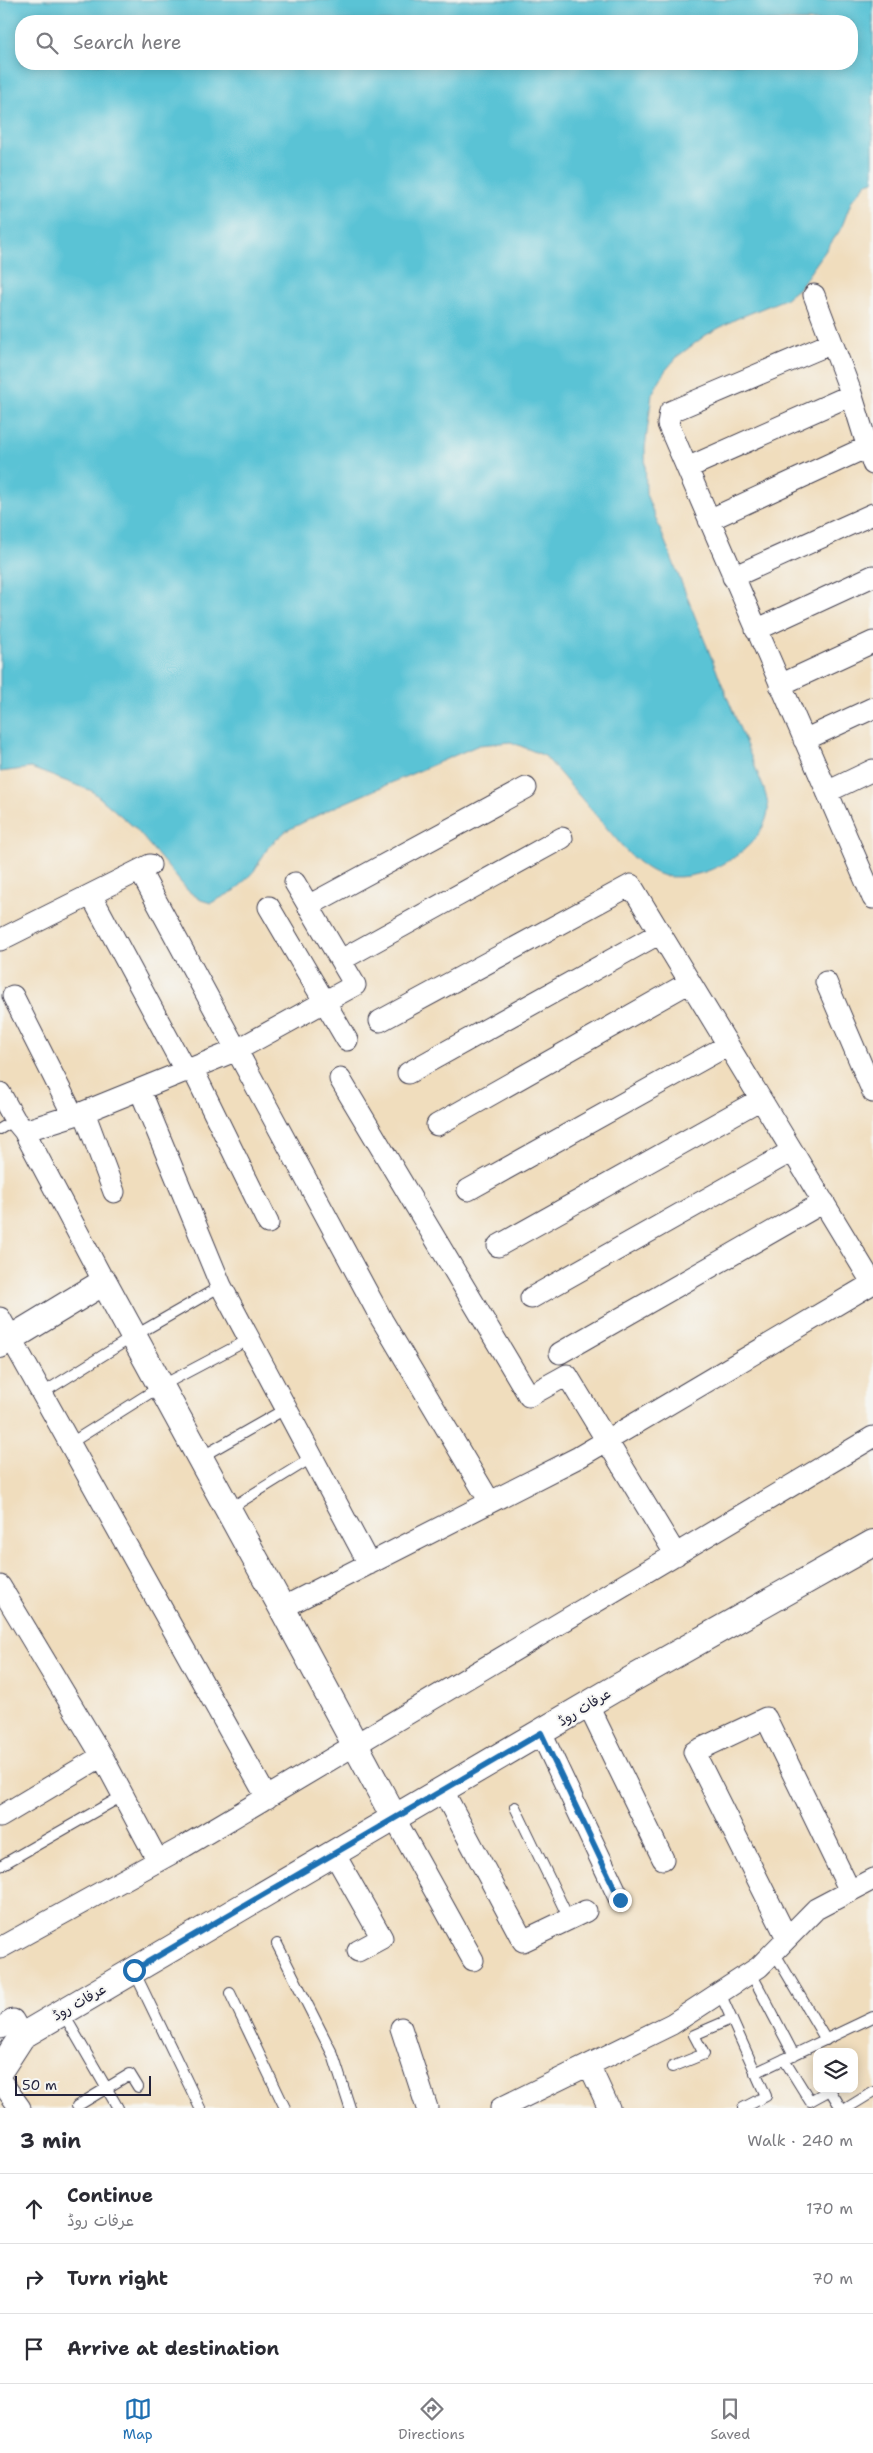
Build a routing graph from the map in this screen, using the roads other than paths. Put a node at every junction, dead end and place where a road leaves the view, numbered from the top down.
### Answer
1 (814, 295) dead end
2 (832, 343) junction
3 (851, 396) junction
4 (870, 455) edge
5 (687, 468) junction
6 (873, 514) edge
7 (709, 520) junction
8 (873, 576) edge
9 (733, 577) junction
10 (756, 630) junction
11 (873, 642) edge
12 (780, 685) junction
13 (873, 708) edge
14 (804, 740) junction
15 (873, 770) edge
16 (526, 788) dead end
17 (827, 792) junction
18 (562, 838) dead end
19 (296, 883) dead end
20 (91, 895) junction
21 (873, 898) edge
22 (308, 906) junction
23 (269, 907) dead end
24 (660, 933) junction
25 (0, 940) edge
26 (341, 960) junction
27 (690, 982) junction
28 (826, 982) dead end
29 (13, 996) dead end
30 (325, 1002) junction
31 (380, 1021) dead end
32 (347, 1040) dead end
33 (728, 1045) junction
34 (237, 1050) junction
35 (190, 1071) junction
36 (408, 1073) dead end
37 (340, 1079) dead end
38 (140, 1090) junction
39 (873, 1092) edge
40 (0, 1093) edge
41 (761, 1099) junction
42 (79, 1113) junction
43 (437, 1125) dead end
44 (13, 1126) edge
45 (792, 1151) junction
46 (468, 1190) dead end
47 (114, 1192) dead end
48 (824, 1202) junction
49 (268, 1223) dead end
50 (498, 1246) dead end
51 (104, 1282) junction
52 (873, 1284) edge
53 (221, 1286) junction
54 (531, 1298) dead end
55 (4, 1333) edge
56 (134, 1336) junction
57 (248, 1340) junction
58 (560, 1352) dead end
59 (161, 1386) junction
60 (41, 1394) junction
61 (286, 1408) junction
62 (873, 1437) edge
63 (605, 1442) junction
64 (69, 1444) junction
65 (200, 1457) junction
66 (313, 1457) junction
67 (490, 1502) junction
68 (228, 1509) junction
69 (873, 1543) edge
70 (676, 1555) junction
71 (369, 1564) junction
72 (0, 1586) edge
73 (282, 1608) junction
74 (588, 1705) junction
75 (541, 1733) junction
76 (355, 1746) junction
77 (102, 1756) junction
78 (443, 1791) junction
79 (124, 1795) junction
80 (267, 1798) junction
81 (515, 1807) dead end
82 (0, 1817) edge
83 (395, 1819) junction
84 (335, 1855) junction
85 (663, 1860) dead end
86 (158, 1861) junction
87 (0, 1866) edge
88 (873, 1879) edge
89 (850, 1891) junction
90 (620, 1900) dead end
91 (578, 1915) joint
92 (277, 1944) dead end
93 (781, 1945) junction
94 (1, 1946) edge
95 (358, 1951) dead end
96 (473, 1960) dead end
97 (134, 1970) junction
98 (751, 1973) junction
99 (230, 1993) dead end
100 (720, 1993) junction
101 (62, 2012) junction
102 (873, 2017) edge
103 (731, 2019) junction
104 (401, 2028) dead end
105 (11, 2032) edge
106 (826, 2040) junction
107 (789, 2057) junction
108 (589, 2065) junction
109 (672, 2067) dead end
110 (0, 2070) edge
111 (755, 2073) junction
112 (0, 2080) edge
113 (138, 2087) dead end
114 (106, 2088) junction
115 (873, 2092) edge
116 (77, 2106) dead end
117 (20, 2108) edge
118 (118, 2108) edge
119 (200, 2108) edge
120 (284, 2108) edge
121 (350, 2108) edge
122 (427, 2108) edge
123 (501, 2108) edge
124 (609, 2108) edge
125 (743, 2108) edge
126 (841, 2108) edge
127 (847, 2108) edge

1 - 2 street
2 - 3 street
2 - 5 street
3 - 4 street
3 - 5 street
4 - 7 street
5 - 7 street
6 - 9 street
7 - 9 street
8 - 10 street
9 - 10 street
10 - 12 street
11 - 12 street
12 - 14 street
13 - 14 street
14 - 17 street
15 - 17 street
16 - 22 street
17 - 21 street
18 - 26 street
19 - 22 street
20 - 25 street
20 - 34 street
20 - 35 street
22 - 26 street
23 - 30 street
24 - 27 street
24 - 31 street
24 - 36 street
26 - 30 street
27 - 33 street
27 - 43 street
28 - 39 street
29 - 42 street
30 - 32 street
30 - 34 street
33 - 41 street
33 - 46 street
34 - 35 street
34 - 67 street
35 - 38 street
35 - 49 street
37 - 63 street
38 - 42 street
38 - 53 street
40 - 44 street
41 - 45 street
41 - 50 street
42 - 44 street
42 - 47 street
44 - 51 street
45 - 48 street
45 - 54 street
48 - 52 street
48 - 58 street
51 - 55 street
51 - 56 street
52 - 63 street
53 - 56 lane
53 - 57 street
55 - 60 street
56 - 59 street
56 - 60 lane
57 - 59 lane
57 - 61 street
59 - 64 lane
59 - 65 street
60 - 64 street
61 - 65 lane
61 - 66 street
62 - 70 street
63 - 67 street
63 - 70 street
64 - 80 street
65 - 68 street
66 - 68 lane
66 - 71 street
67 - 71 street
68 - 73 street
69 - 74 street, عرفات روڈ
70 - 76 street
71 - 73 street
72 - 77 street
73 - 76 street
74 - 75 street, عرفات روڈ
74 - 85 street
75 - 78 street, عرفات روڈ
75 - 90 street
76 - 80 street
76 - 83 street
77 - 79 street
77 - 82 street
78 - 83 street, عرفات روڈ
78 - 91 street
79 - 86 street
79 - 87 lane
80 - 86 street
81 - 91 lane
83 - 84 street, عرفات روڈ
83 - 96 street
84 - 95 street
84 - 97 street, عرفات روڈ
86 - 94 street
88 - 89 street
89 - 93 street
89 - 93 street
92 - 121 lane
93 - 98 street
93 - 106 lane
97 - 101 street, عرفات روڈ
97 - 119 lane
98 - 100 street
98 - 107 lane
99 - 120 lane
100 - 103 lane
100 - 108 street
101 - 105 street, عرفات روڈ
101 - 114 lane
102 - 106 lane
103 - 109 lane
103 - 111 lane
104 - 122 street
105 - 110 street, عرفات روڈ
106 - 107 lane
107 - 111 lane
107 - 126 lane
108 - 123 street
108 - 124 street
111 - 125 lane
112 - 117 street
113 - 114 lane
114 - 116 lane
114 - 118 lane
115 - 127 lane

